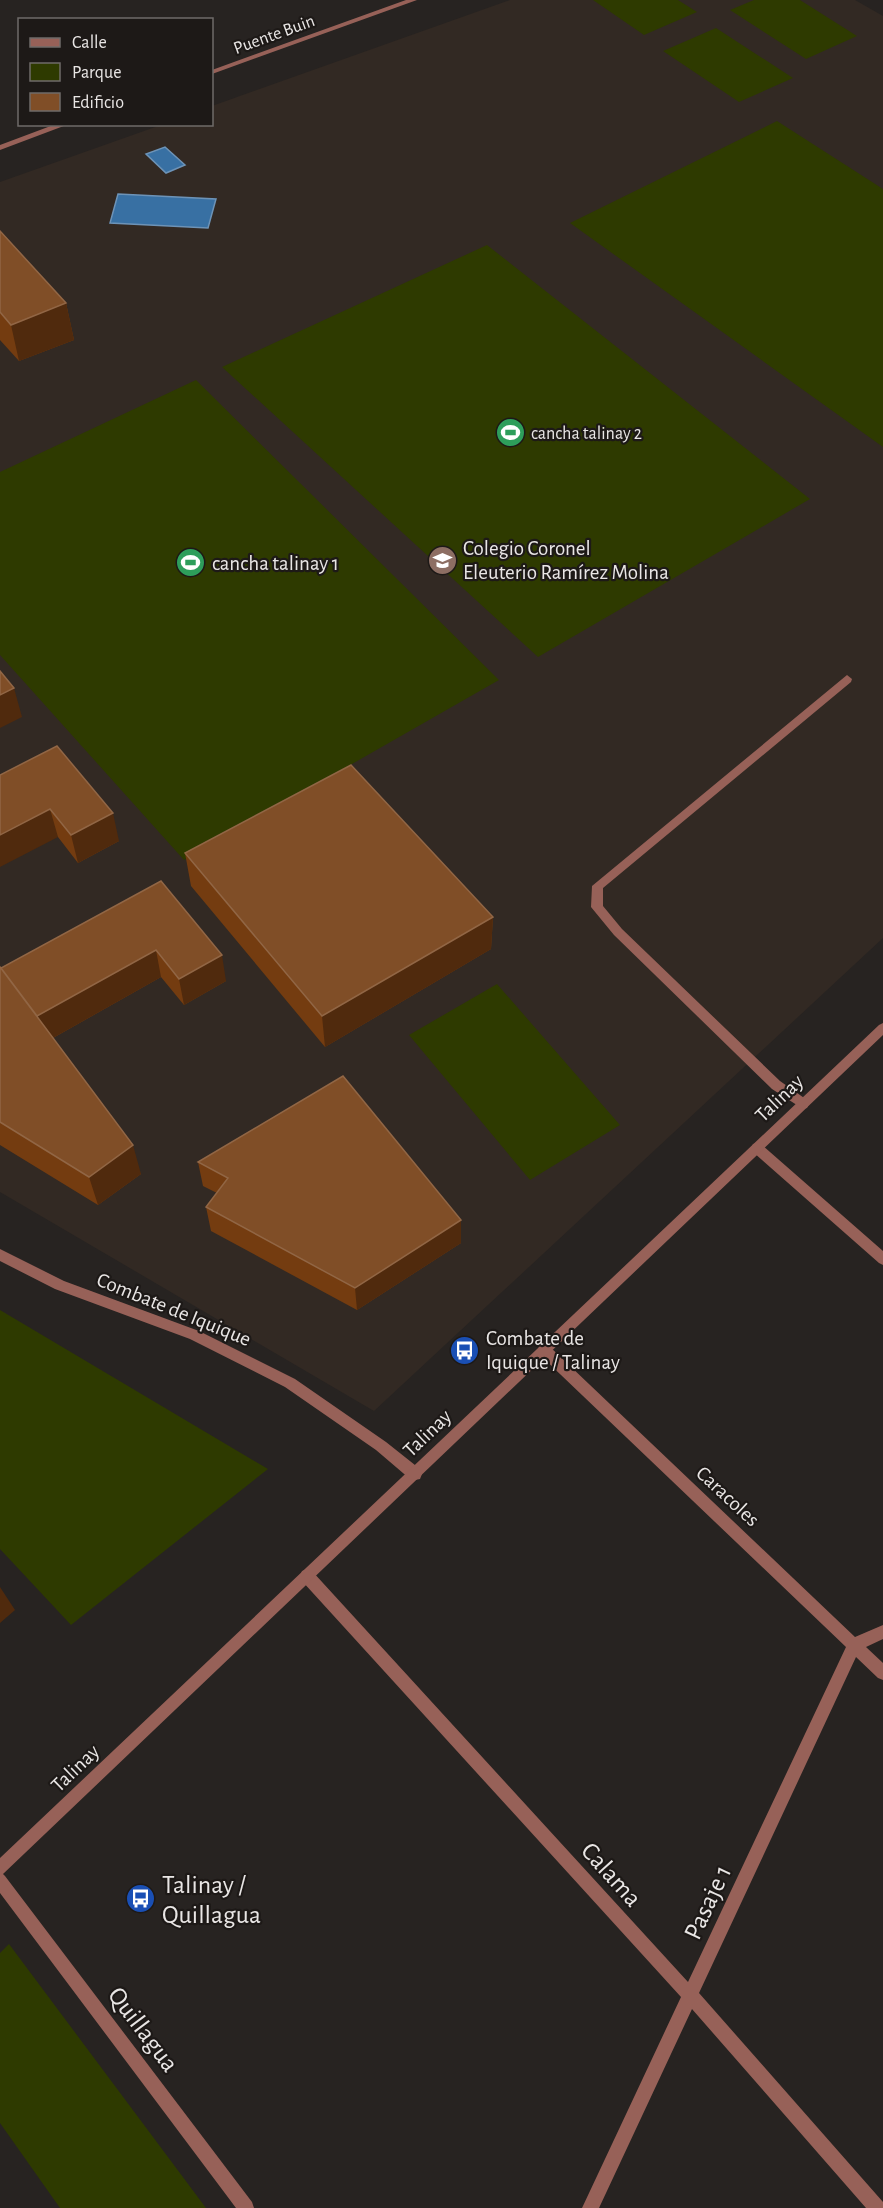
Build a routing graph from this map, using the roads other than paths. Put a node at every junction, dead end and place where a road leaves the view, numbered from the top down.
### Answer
1 (414, 0) edge
2 (213, 72) edge
3 (59, 126) edge
4 (0, 147) edge
5 (847, 679) dead end
6 (883, 1028) edge
7 (803, 1104) junction
8 (757, 1148) junction
9 (0, 1255) edge
10 (883, 1259) edge
11 (544, 1350) junction
12 (416, 1474) junction
13 (307, 1576) junction
14 (883, 1632) edge
15 (855, 1644) junction
16 (883, 1673) edge
17 (0, 1868) edge
18 (0, 1881) edge
19 (690, 1995) junction
20 (246, 2208) edge
21 (590, 2208) edge
22 (878, 2208) edge

1 - 2 street, Puente Buin
3 - 4 street
5 - 7 street
6 - 7 street, Talinay
7 - 8 street, Talinay
8 - 10 street
8 - 11 street, Talinay
9 - 12 street, Combate de Iquique
11 - 12 street, Talinay
11 - 15 street, Caracoles
12 - 13 street, Talinay
13 - 17 street, Talinay
13 - 19 street, Calama
14 - 15 street
15 - 16 street, Caracoles
15 - 19 street, Pasaje 1
18 - 20 street, Quillagua
19 - 21 street, Pasaje 1
19 - 22 street, Calama

